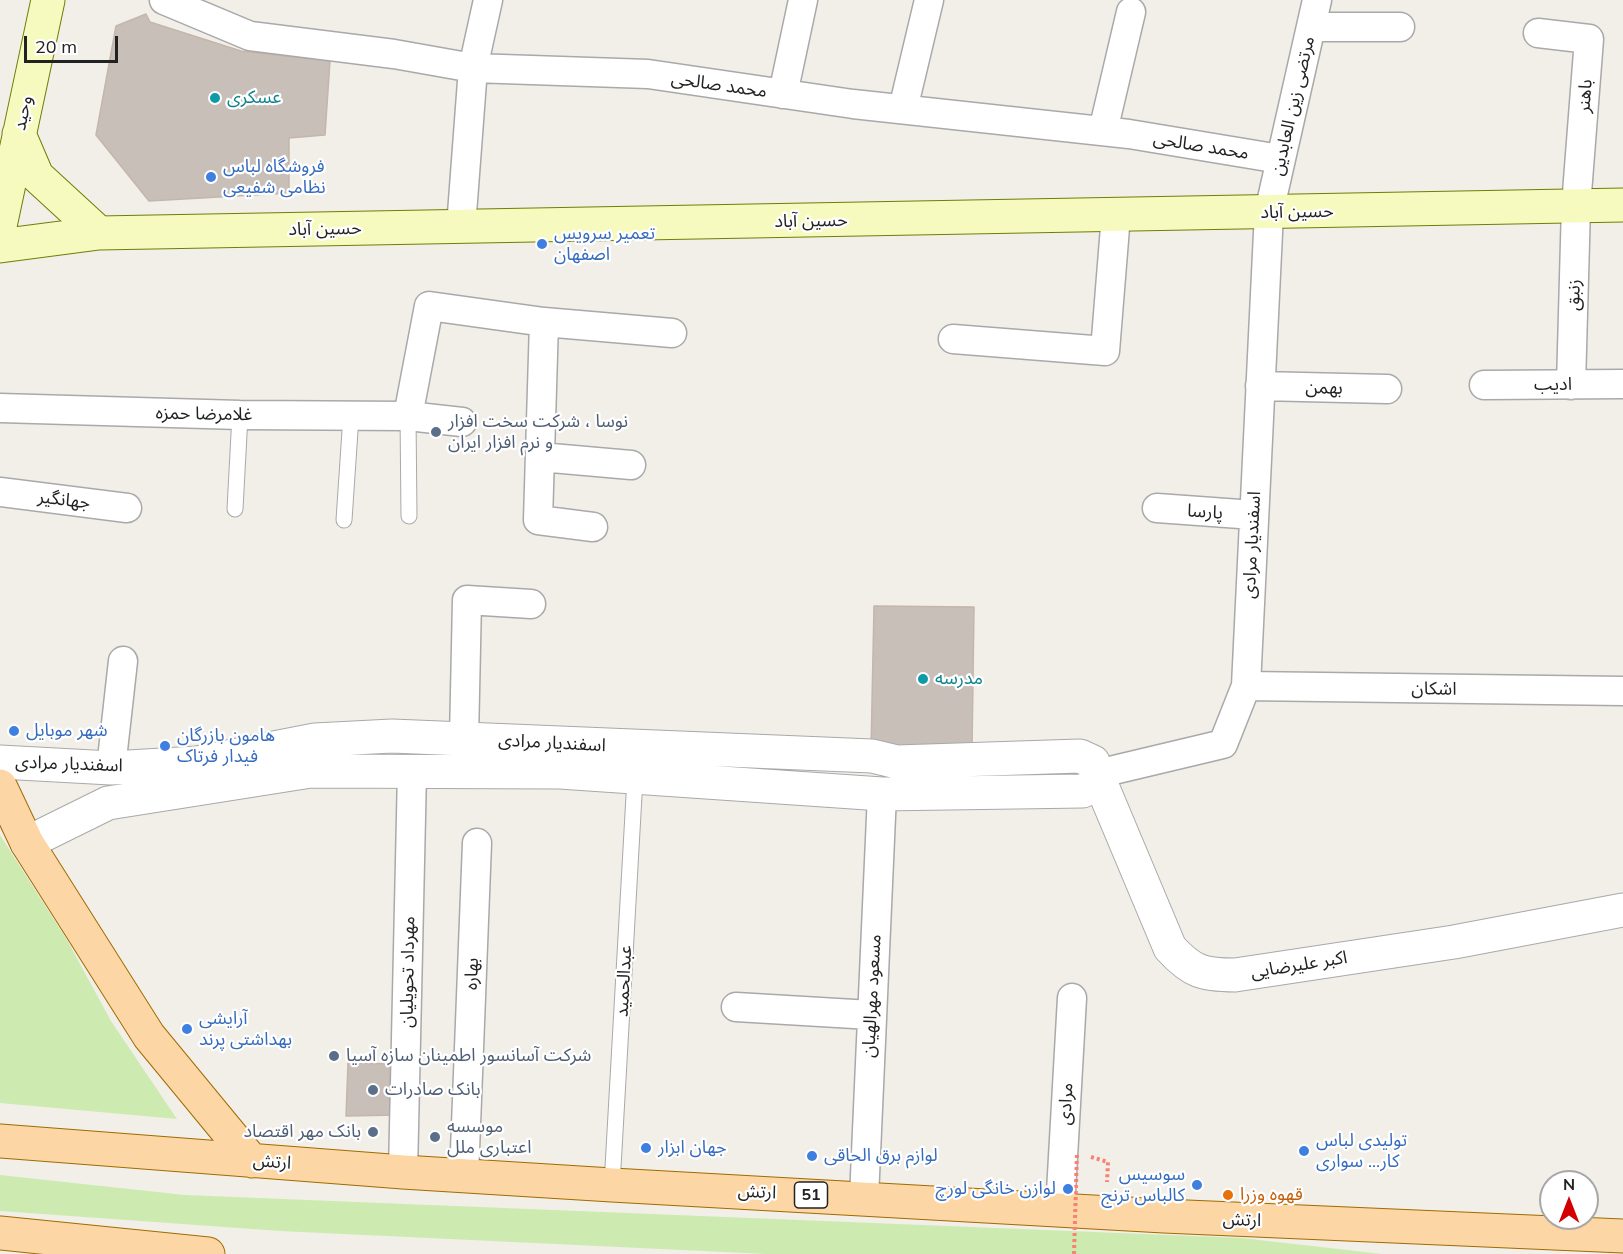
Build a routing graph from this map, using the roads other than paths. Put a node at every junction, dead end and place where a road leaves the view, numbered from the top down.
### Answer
1 (48, 0) edge
2 (164, 0) edge
3 (488, 0) edge
4 (803, 0) edge
5 (929, 0) edge
6 (1131, 12) dead end
7 (1314, 14) edge
8 (1400, 27) dead end
9 (1538, 33) dead end
10 (473, 68) junction
11 (783, 94) junction
12 (903, 109) junction
13 (1103, 131) junction
14 (18, 134) junction
15 (1280, 159) junction
16 (1623, 205) edge
17 (1576, 206) junction
18 (1269, 212) junction
19 (1116, 215) junction
20 (0, 226) edge
21 (460, 227) junction
22 (99, 233) junction
23 (0, 246) edge
24 (544, 322) junction
25 (672, 333) dead end
26 (954, 339) dead end
27 (1623, 384) edge
28 (1484, 385) dead end
29 (1571, 385) junction
30 (1260, 386) junction
31 (1387, 389) dead end
32 (0, 408) edge
33 (240, 415) junction
34 (351, 416) junction
35 (408, 416) junction
36 (462, 422) dead end
37 (540, 457) junction
38 (631, 465) dead end
39 (0, 492) edge
40 (127, 508) dead end
41 (1157, 508) dead end
42 (235, 509) dead end
43 (1254, 515) junction
44 (409, 516) dead end
45 (344, 520) dead end
46 (593, 527) dead end
47 (531, 604) dead end
48 (123, 661) dead end
49 (1245, 686) junction
50 (1623, 691) edge
51 (464, 739) junction
52 (0, 762) edge
53 (111, 768) junction
54 (412, 772) junction
55 (1097, 774) junction
56 (635, 778) junction
57 (0, 786) edge
58 (882, 794) junction
59 (27, 843) junction
60 (477, 843) dead end
61 (1623, 910) edge
62 (1072, 998) dead end
63 (736, 1007) dead end
64 (871, 1015) junction
65 (0, 1141) edge
66 (252, 1161) junction
67 (403, 1172) junction
68 (464, 1176) junction
69 (612, 1185) junction
70 (864, 1198) junction
71 (1060, 1210) junction
72 (0, 1233) edge
73 (1623, 1236) edge
74 (208, 1254) edge

1 - 14 main road, وحید
2 - 10 street, محمد صالحی
3 - 10 street
4 - 11 street
5 - 12 street
6 - 13 street
7 - 8 street
7 - 15 street, مرتضی زین العابدین
9 - 17 street, باهنر
10 - 11 street, محمد صالحی
10 - 21 street
11 - 12 street, محمد صالحی
12 - 13 street, محمد صالحی
13 - 15 street, محمد صالحی
14 - 20 main road, وحید
14 - 22 main road
15 - 18 street, مرتضی زین العابدین
16 - 17 main road, حسین آباد
17 - 18 main road, حسین آباد
17 - 29 street, زنبق
18 - 19 main road, حسین آباد
18 - 30 street, اسفندیار مرادی
19 - 21 main road, حسین آباد
19 - 26 street
21 - 22 main road, حسین آباد
22 - 23 main road, حسین آباد
24 - 25 street
24 - 35 street
24 - 37 street
27 - 29 street, ادیب
28 - 29 street, ادیب
30 - 31 street, بهمن
30 - 43 street, اسفندیار مرادی
32 - 33 street, غلامرضا حمزه
33 - 34 street, غلامرضا حمزه
33 - 42 lane
34 - 35 street, غلامرضا حمزه
34 - 45 lane
35 - 36 street, غلامرضا حمزه
35 - 44 lane
37 - 38 street
37 - 46 street
39 - 40 street, جهانگیر
41 - 43 street, پارسا
43 - 49 street, اسفندیار مرادی
47 - 51 street
48 - 53 street
49 - 50 street, اشکان
49 - 55 street, اسفندیار مرادی
51 - 53 street, اسفندیار مرادی
51 - 55 street, اسفندیار مرادی
52 - 53 street, اسفندیار مرادی
54 - 56 street, اسفندیار مرادی
54 - 59 street, اسفندیار مرادی
54 - 67 street, مهرداد تحویلیان
55 - 58 street, اسفندیار مرادی
55 - 61 street, اکبر علیرضایی
56 - 58 street, اسفندیار مرادی
56 - 69 lane, عبدالحمید
57 - 59 main road
58 - 64 street, مسعود مهرالهیان
59 - 66 main road
60 - 68 street, بهاره
62 - 71 street, مرادی
63 - 64 street
64 - 70 street, مسعود مهرالهیان
65 - 66 main road, ارتش / 51
66 - 67 main road, ارتش / 51
67 - 68 main road, ارتش / 51
68 - 69 main road, ارتش / 51
69 - 70 main road, ارتش / 51
70 - 71 main road, ارتش / 51
71 - 73 main road, ارتش / 51
72 - 74 main road

